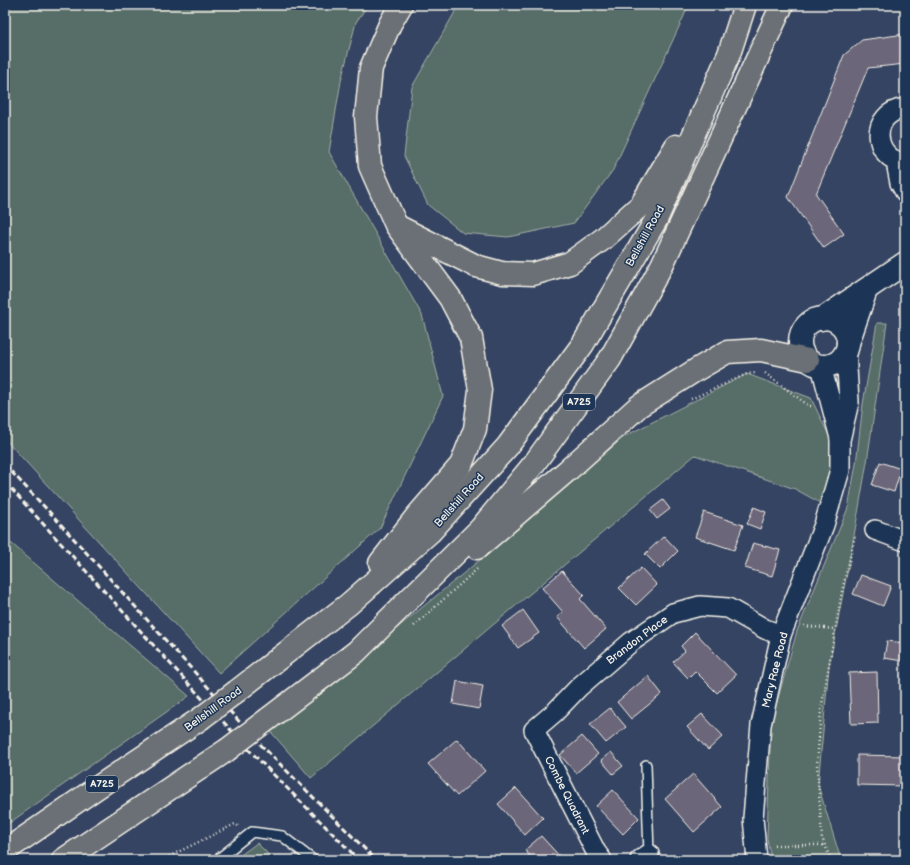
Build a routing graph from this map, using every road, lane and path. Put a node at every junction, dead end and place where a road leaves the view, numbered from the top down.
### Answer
1 (401, 5) edge
2 (745, 5) edge
3 (782, 5) edge
4 (729, 54) junction
5 (905, 108) edge
6 (900, 163) edge
7 (905, 192) edge
8 (396, 225) junction
9 (905, 263) edge
10 (866, 290) junction
11 (822, 318) junction
12 (847, 347) junction
13 (815, 363) junction
14 (840, 440) junction
15 (875, 530) dead end
16 (855, 536) dead end
17 (905, 541) edge
18 (349, 604) junction
19 (836, 629) junction
20 (784, 630) junction
21 (356, 652) junction
22 (534, 730) joint
23 (646, 765) dead end
24 (252, 832) junction
25 (824, 845) junction
26 (5, 852) edge
27 (756, 853) edge
28 (644, 857) edge
29 (63, 860) edge
30 (162, 860) edge
31 (217, 860) edge
32 (313, 860) edge
33 (602, 860) edge
34 (831, 860) edge

1 - 8 highway
2 - 4 highway, Bellshill Road / A725
3 - 21 highway, A725
4 - 8 highway
4 - 18 highway, Bellshill Road / A725
5 - 6 street
6 - 7 street
8 - 18 highway
9 - 10 main road
10 - 11 main road
10 - 12 main road
11 - 12 main road
11 - 13 main road
12 - 13 main road
12 - 14 street, Mary Rae Road
13 - 14 street, Mary Rae Road
13 - 21 highway
14 - 20 street, Mary Rae Road
15 - 17 street
16 - 19 path
18 - 26 highway, Bellshill Road / A725, bridge
19 - 20 path
19 - 25 path
20 - 22 street, Brandon Place
20 - 27 street, Mary Rae Road
21 - 29 highway, A725, bridge
22 - 33 street, Combe Quadrant
23 - 28 lane
24 - 30 path
24 - 31 lane
24 - 32 lane
25 - 27 path
25 - 34 path

